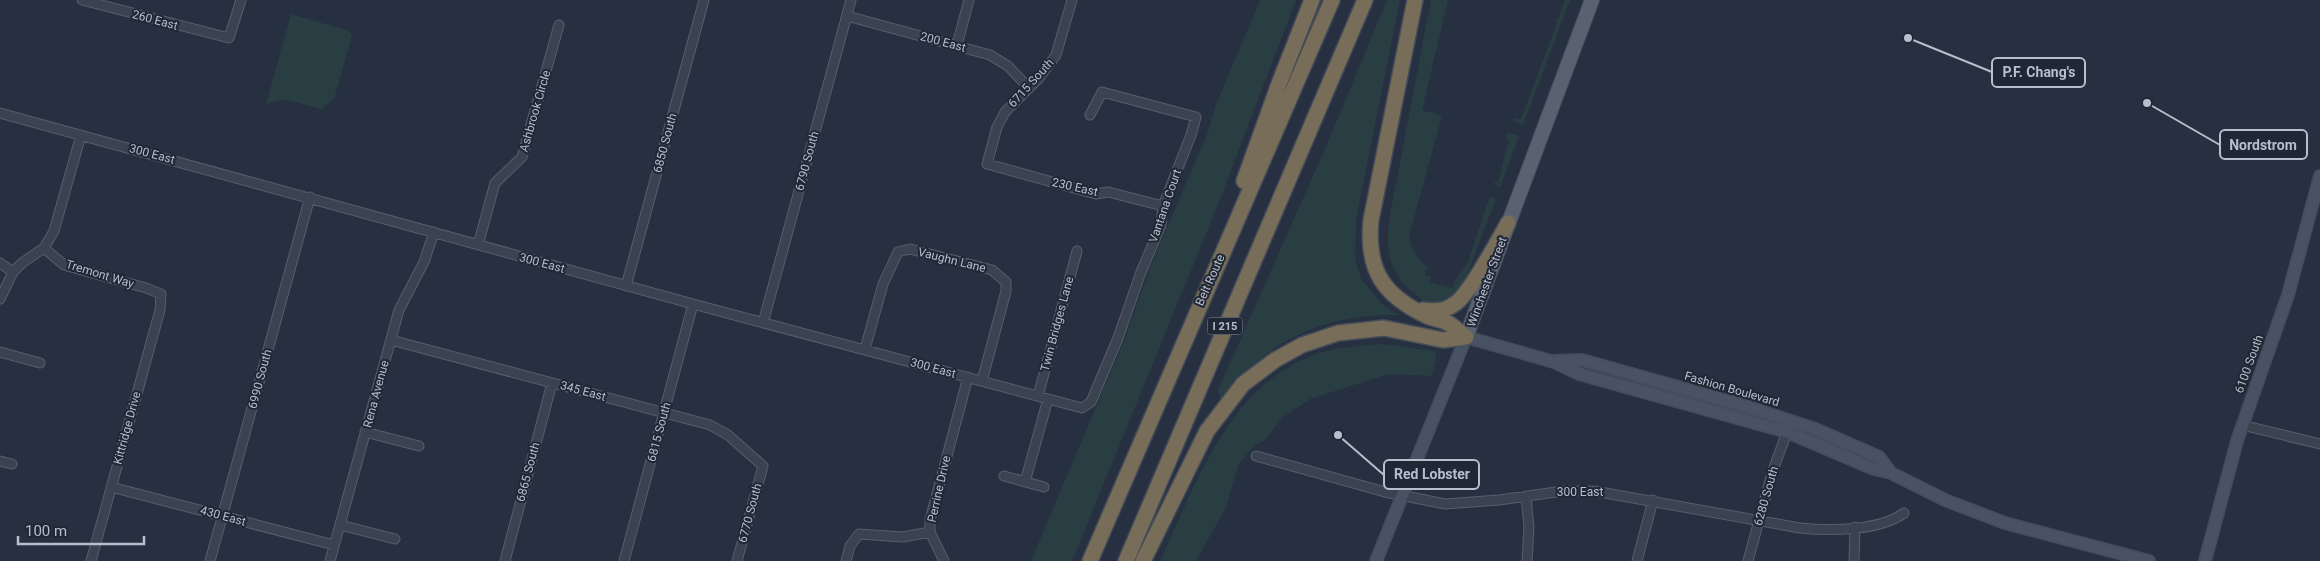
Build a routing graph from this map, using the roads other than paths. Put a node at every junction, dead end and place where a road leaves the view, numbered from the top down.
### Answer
1 (82, 0) edge
2 (241, 0) edge
3 (704, 0) edge
4 (852, 0) edge
5 (969, 0) edge
6 (1072, 0) edge
7 (1312, 0) edge
8 (1332, 0) edge
9 (1365, 0) edge
10 (1414, 0) edge
11 (1592, 0) edge
12 (847, 16) junction
13 (559, 25) dead end
14 (957, 45) junction
15 (1028, 88) junction
16 (0, 113) edge
17 (1090, 115) dead end
18 (81, 135) junction
19 (987, 164) joint
20 (2320, 176) edge
21 (310, 197) junction
22 (1162, 206) junction
23 (1508, 224) junction
24 (434, 232) junction
25 (478, 245) junction
26 (44, 248) junction
27 (1077, 251) dead end
28 (0, 262) edge
29 (13, 272) junction
30 (626, 286) junction
31 (161, 294) joint
32 (0, 298) edge
33 (1200, 303) junction
34 (693, 304) junction
35 (1414, 309) junction
36 (764, 323) junction
37 (1466, 337) junction
38 (391, 340) junction
39 (865, 349) junction
40 (0, 352) edge
41 (1554, 362) junction
42 (40, 363) dead end
43 (968, 377) junction
44 (982, 381) junction
45 (552, 383) junction
46 (1038, 396) junction
47 (1048, 399) junction
48 (1086, 407) joint
49 (664, 413) junction
50 (2242, 426) junction
51 (365, 432) junction
52 (1787, 432) junction
53 (2320, 444) edge
54 (419, 446) dead end
55 (1256, 456) dead end
56 (0, 461) edge
57 (12, 464) dead end
58 (763, 466) joint
59 (1891, 473) junction
60 (1004, 476) dead end
61 (1025, 482) junction
62 (111, 487) junction
63 (1044, 487) dead end
64 (1401, 495) junction
65 (1526, 496) junction
66 (1653, 500) junction
67 (1904, 513) dead end
68 (222, 516) junction
69 (1759, 520) junction
70 (340, 525) junction
71 (1855, 527) junction
72 (930, 532) junction
73 (395, 539) dead end
74 (334, 545) junction
75 (2133, 559) edge
76 (91, 561) edge
77 (210, 561) edge
78 (330, 561) edge
79 (505, 561) edge
80 (624, 561) edge
81 (737, 561) edge
82 (846, 561) edge
83 (944, 561) edge
84 (1090, 561) edge
85 (1126, 561) edge
86 (1143, 561) edge
87 (1376, 561) edge
88 (1528, 561) edge
89 (1637, 561) edge
90 (1748, 561) edge
91 (1854, 561) edge
92 (2149, 561) edge
93 (2205, 561) edge

1 - 2 street, 260 East
3 - 30 street, 6850 South
4 - 12 street, 6790 South
5 - 14 street
6 - 15 street, 6715 South
7 - 33 highway
8 - 33 highway, Belt Route / I 215
9 - 85 highway, I 215
10 - 35 highway
11 - 23 main road, Winchester Street
12 - 14 street, 200 East
12 - 36 street, 6790 South
13 - 25 street, Ashbrook Circle
14 - 15 street, 200 East
15 - 19 street, 6715 South
16 - 18 street, 300 East
17 - 22 street, Vantana Court
18 - 21 street, 300 East
18 - 26 street
19 - 22 street, 230 East
20 - 50 street, 6100 South
21 - 24 street, 300 East
21 - 68 street, 6990 South
22 - 48 street, Vantana Court
23 - 35 highway
23 - 37 main road, Winchester Street
24 - 25 street, 300 East
24 - 38 street, Rena Avenue
25 - 30 street, 300 East
26 - 29 street
26 - 31 street, Tremont Way
27 - 46 street, Twin Bridges Lane
28 - 29 street
29 - 32 street
30 - 34 street, 300 East
31 - 62 street, Kittridge Drive
33 - 84 highway, Belt Route / I 215
34 - 36 street, 300 East
34 - 49 street, 6815 South
35 - 37 highway
36 - 39 street, 300 East
37 - 41 street, Fashion Boulevard
37 - 64 street, Winchester Street
37 - 86 highway
38 - 45 street, 345 East
38 - 51 street, Rena Avenue
39 - 43 street, 300 East
39 - 44 street, Vaughn Lane
40 - 42 street
41 - 52 street, Fashion Boulevard
41 - 59 street, Fashion Boulevard
43 - 44 street, 300 East
43 - 72 street, Perrine Drive
44 - 46 street, 300 East
45 - 49 street, 345 East
45 - 79 street, 6865 South
46 - 47 street, 300 East
47 - 48 street, 300 East
47 - 61 street
49 - 58 street, 345 East
49 - 80 street, 6815 South
50 - 53 street
50 - 93 street, 6100 South
51 - 54 street
51 - 70 street, Rena Avenue
52 - 59 street, Fashion Boulevard
52 - 69 street, 6280 South
55 - 64 street, 300 East
56 - 57 street
58 - 81 street, 6770 South
59 - 75 street, Fashion Boulevard
60 - 61 street
61 - 63 street
62 - 68 street, 430 East
62 - 76 street, Kittridge Drive
64 - 65 street, 300 East
64 - 87 street, Winchester Street
65 - 66 street, 300 East
65 - 88 street
66 - 69 street, 300 East
66 - 89 street
67 - 71 street, 300 East
68 - 74 street, 430 East
68 - 77 street, 6990 South
69 - 71 street, 300 East
69 - 90 street, 6280 South
70 - 73 street
70 - 74 street, Rena Avenue
71 - 91 street
72 - 82 street, Perrine Drive
72 - 83 street
74 - 78 street, Rena Avenue
75 - 92 street, Fashion Boulevard

